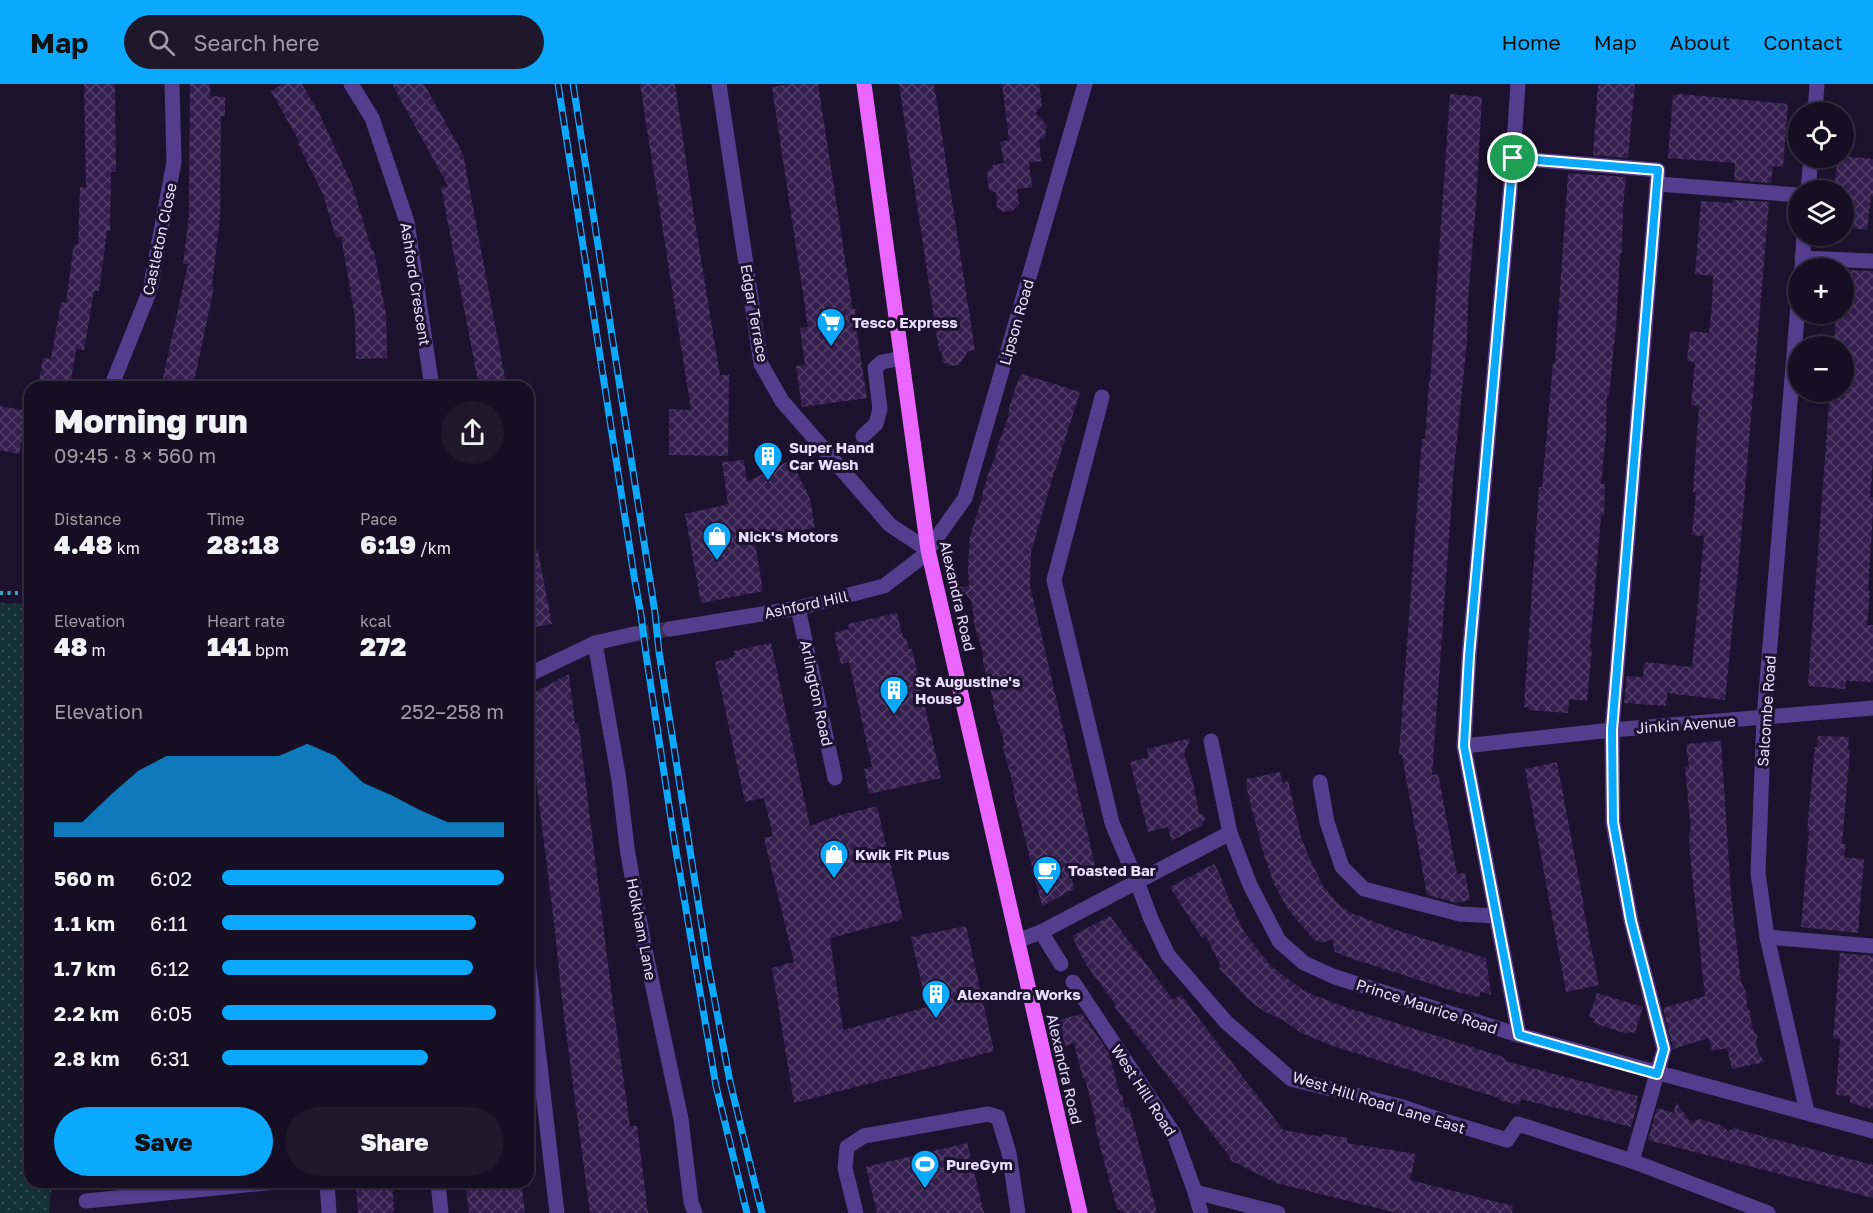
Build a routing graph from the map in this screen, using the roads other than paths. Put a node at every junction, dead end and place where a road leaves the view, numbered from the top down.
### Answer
1 (172, 84) edge
2 (351, 84) edge
3 (719, 84) edge
4 (864, 84) edge
5 (1085, 84) edge
6 (1518, 84) edge
7 (1817, 84) edge
8 (1816, 102) edge
9 (1513, 158) junction
10 (1658, 184) junction
11 (1788, 194) edge
12 (1873, 261) edge
13 (1854, 262) edge
14 (1796, 324) edge
15 (902, 358) junction
16 (113, 381) edge
17 (431, 381) edge
18 (1102, 398) dead end
19 (863, 436) dead end
20 (928, 550) junction
21 (798, 608) junction
22 (670, 629) tunnel mouth
23 (634, 634) tunnel mouth
24 (595, 643) junction
25 (534, 672) edge
26 (1873, 708) edge
27 (1764, 718) junction
28 (1612, 730) junction
29 (1210, 741) dead end
30 (1464, 746) junction
31 (835, 778) dead end
32 (1320, 782) dead end
33 (1230, 833) junction
34 (1137, 882) junction
35 (1496, 916) junction
36 (1041, 932) junction
37 (1767, 937) junction
38 (1017, 941) junction
39 (1873, 946) edge
40 (1061, 964) dead end
41 (1073, 982) dead end
42 (534, 1014) edge
43 (1519, 1035) junction
44 (1657, 1074) junction
45 (1807, 1112) junction
46 (1873, 1131) edge
47 (1632, 1161) junction
48 (219, 1188) edge
49 (327, 1188) edge
50 (439, 1188) edge
51 (1195, 1192) junction
52 (86, 1202) dead end
53 (329, 1213) edge
54 (441, 1213) edge
55 (557, 1213) edge
56 (695, 1213) edge
57 (856, 1213) edge
58 (1018, 1213) edge
59 (1080, 1213) edge
60 (1201, 1213) edge
61 (1278, 1213) edge
62 (1768, 1213) edge

1 - 16 street, Castleton Close
2 - 17 street, Ashford Crescent
3 - 20 street, Edgar Terrace
4 - 15 main road, Alexandra Road
5 - 20 street, Lipson Road
6 - 9 street
7 - 8 street
9 - 10 street
9 - 30 street
10 - 11 street
10 - 28 street
12 - 13 street
14 - 27 street, Salcombe Road
15 - 19 street
15 - 20 main road, Alexandra Road
18 - 34 street
20 - 21 street, Ashford Hill
20 - 38 main road, Alexandra Road
21 - 22 street, Ashford Hill
21 - 31 street, Arlington Road
23 - 24 street
24 - 25 street
24 - 56 street, Holkham Lane
26 - 27 street, Jinkin Avenue
27 - 28 street, Jinkin Avenue
27 - 37 street, Salcombe Road
28 - 30 street, Jinkin Avenue
28 - 44 street
29 - 33 street, Prince Maurice Road
30 - 35 street
32 - 35 street
33 - 34 street
33 - 43 street, Prince Maurice Road
34 - 36 street
34 - 47 street, West Hill Road Lane East
35 - 43 street
36 - 38 street
36 - 40 street
37 - 39 street
37 - 45 street, Salcombe Road
38 - 59 main road, Alexandra Road
41 - 51 street, West Hill Road
42 - 55 street
43 - 44 street, Prince Maurice Road
44 - 45 street, Prince Maurice Road
44 - 47 street
45 - 46 street, Prince Maurice Road
47 - 62 street, West Hill Road Lane East
48 - 52 street
49 - 53 street
50 - 54 street
51 - 60 street, West Hill Road
51 - 61 street
57 - 58 street

